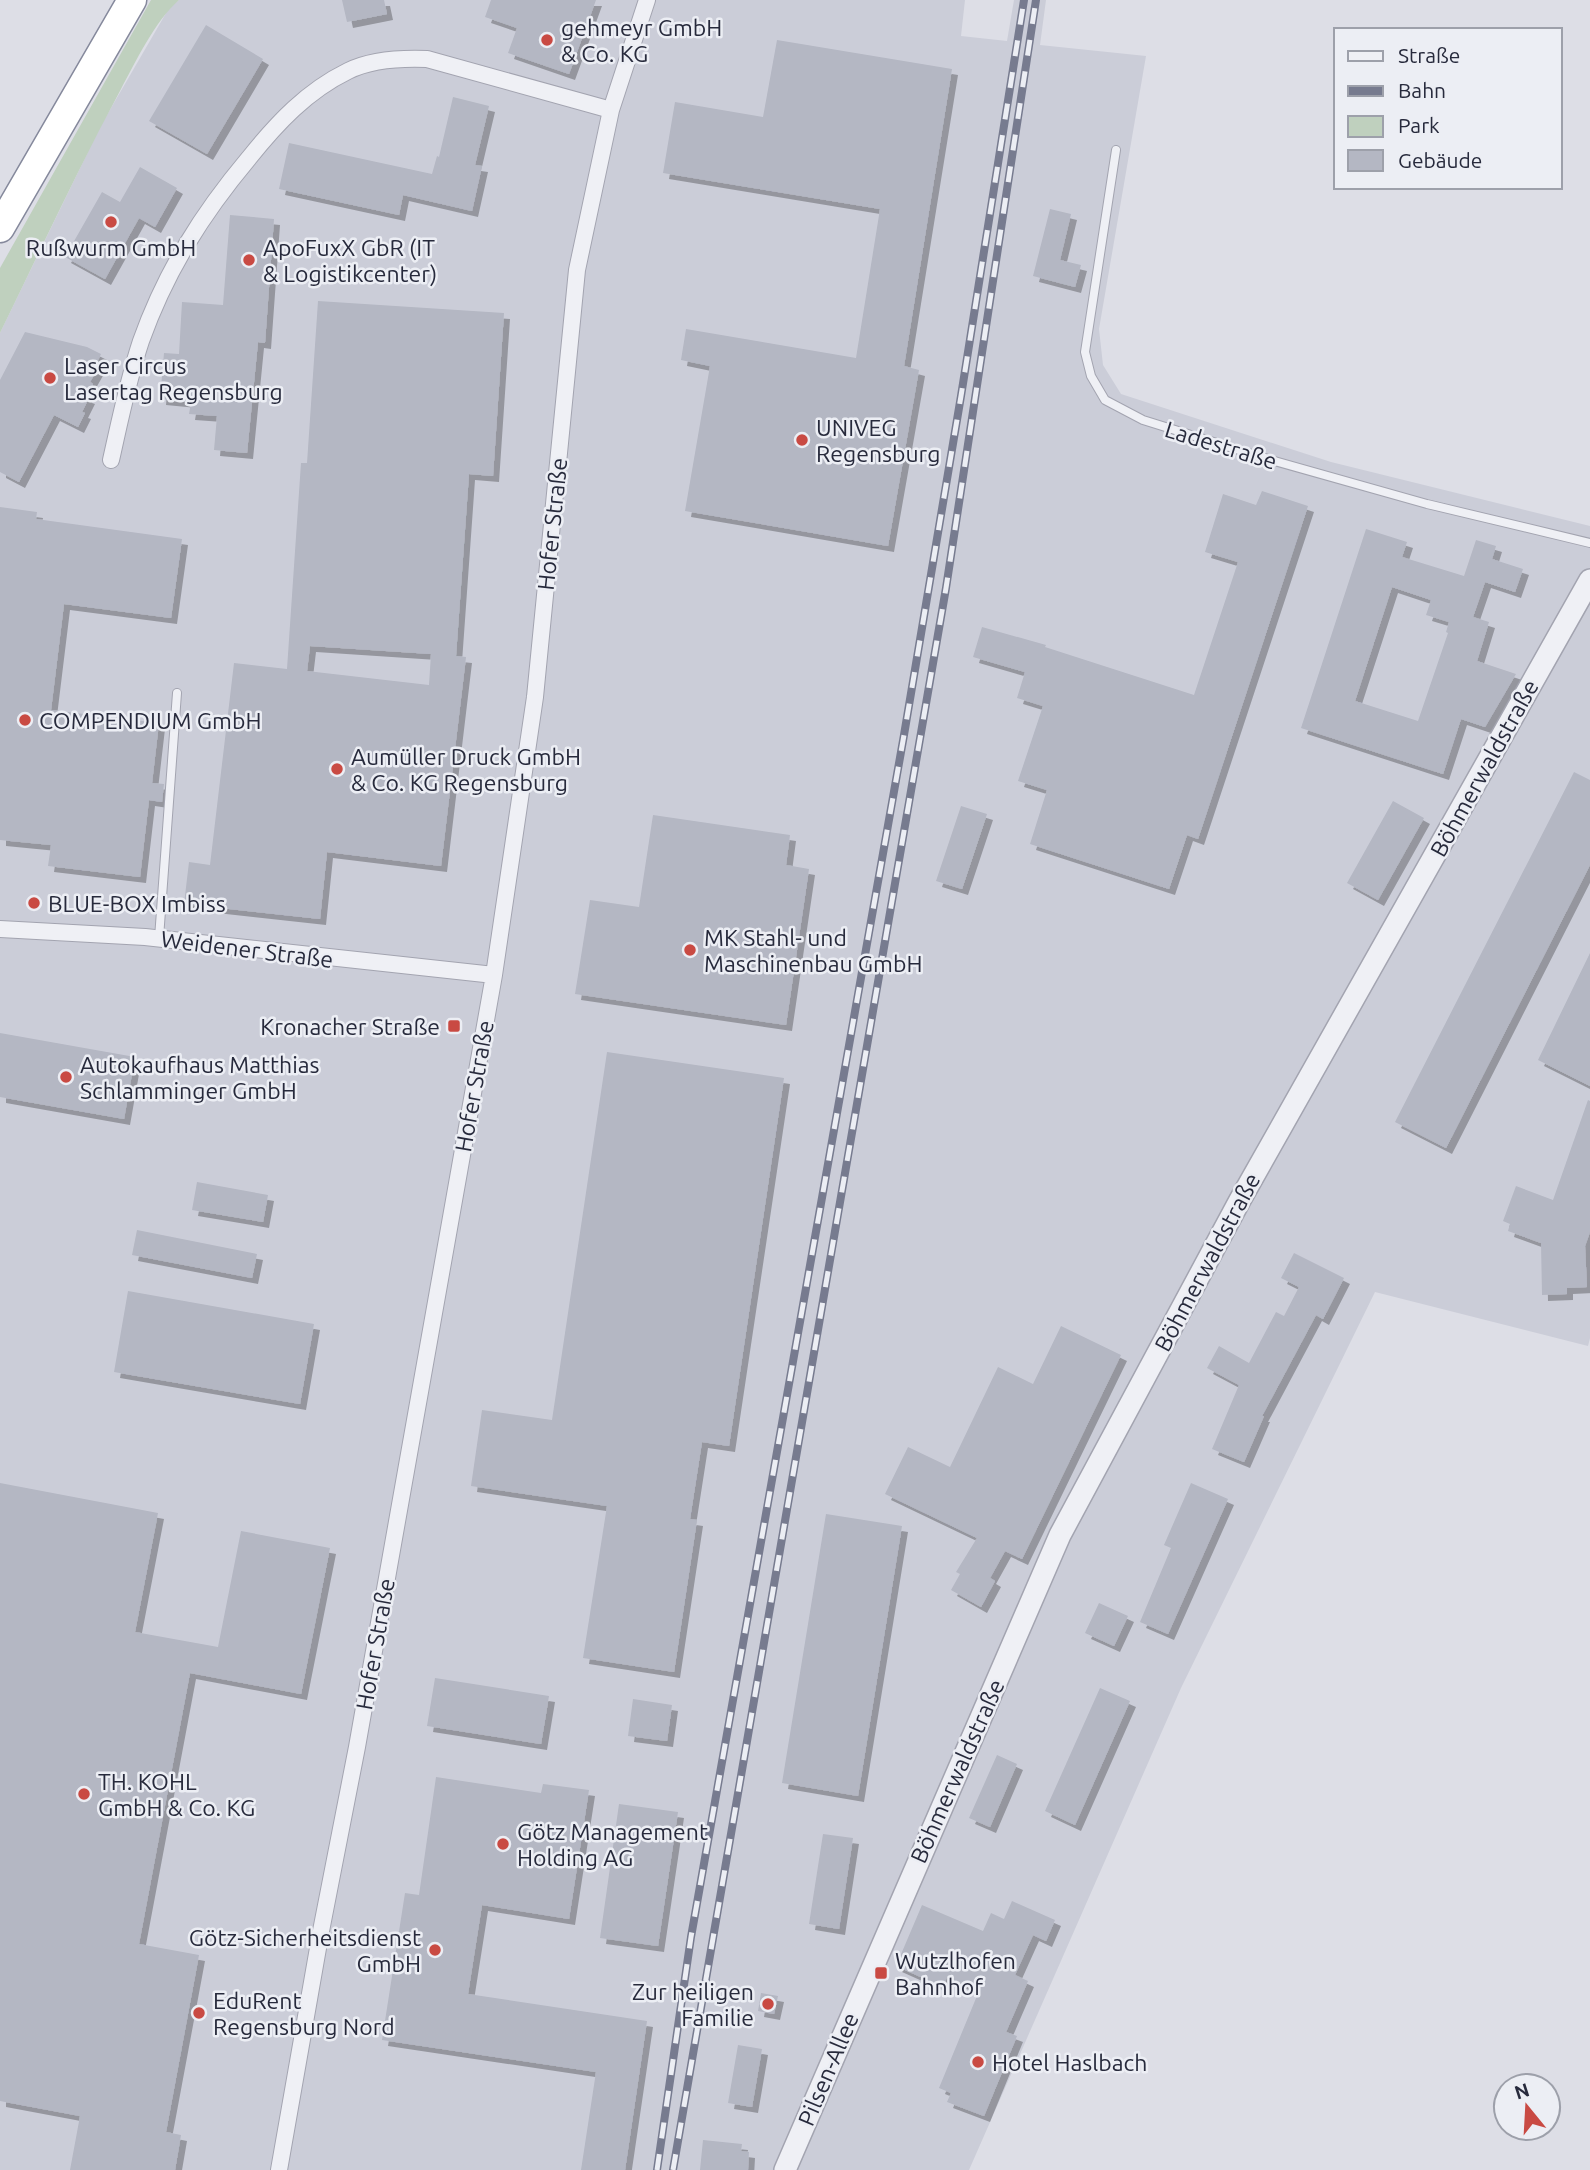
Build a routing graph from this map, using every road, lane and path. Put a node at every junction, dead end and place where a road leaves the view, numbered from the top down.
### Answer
1 (132, 0) edge
2 (647, 0) edge
3 (611, 110) junction
4 (1116, 150) dead end
5 (0, 228) edge
6 (111, 460) dead end
7 (1590, 543) edge
8 (1590, 580) edge
9 (177, 693) dead end
10 (0, 929) edge
11 (159, 938) junction
12 (494, 975) junction
13 (871, 1968) joint
14 (279, 2170) edge
15 (785, 2170) edge

1 - 5 highway
2 - 3 street, Hofer Straße
3 - 6 street
3 - 12 street, Hofer Straße
4 - 7 lane, Ladestraße
8 - 13 street, Böhmerwaldstraße
9 - 11 lane
10 - 11 street, Weidener Straße
11 - 12 street, Weidener Straße
12 - 14 street, Hofer Straße
13 - 15 street, Pilsen-Allee

